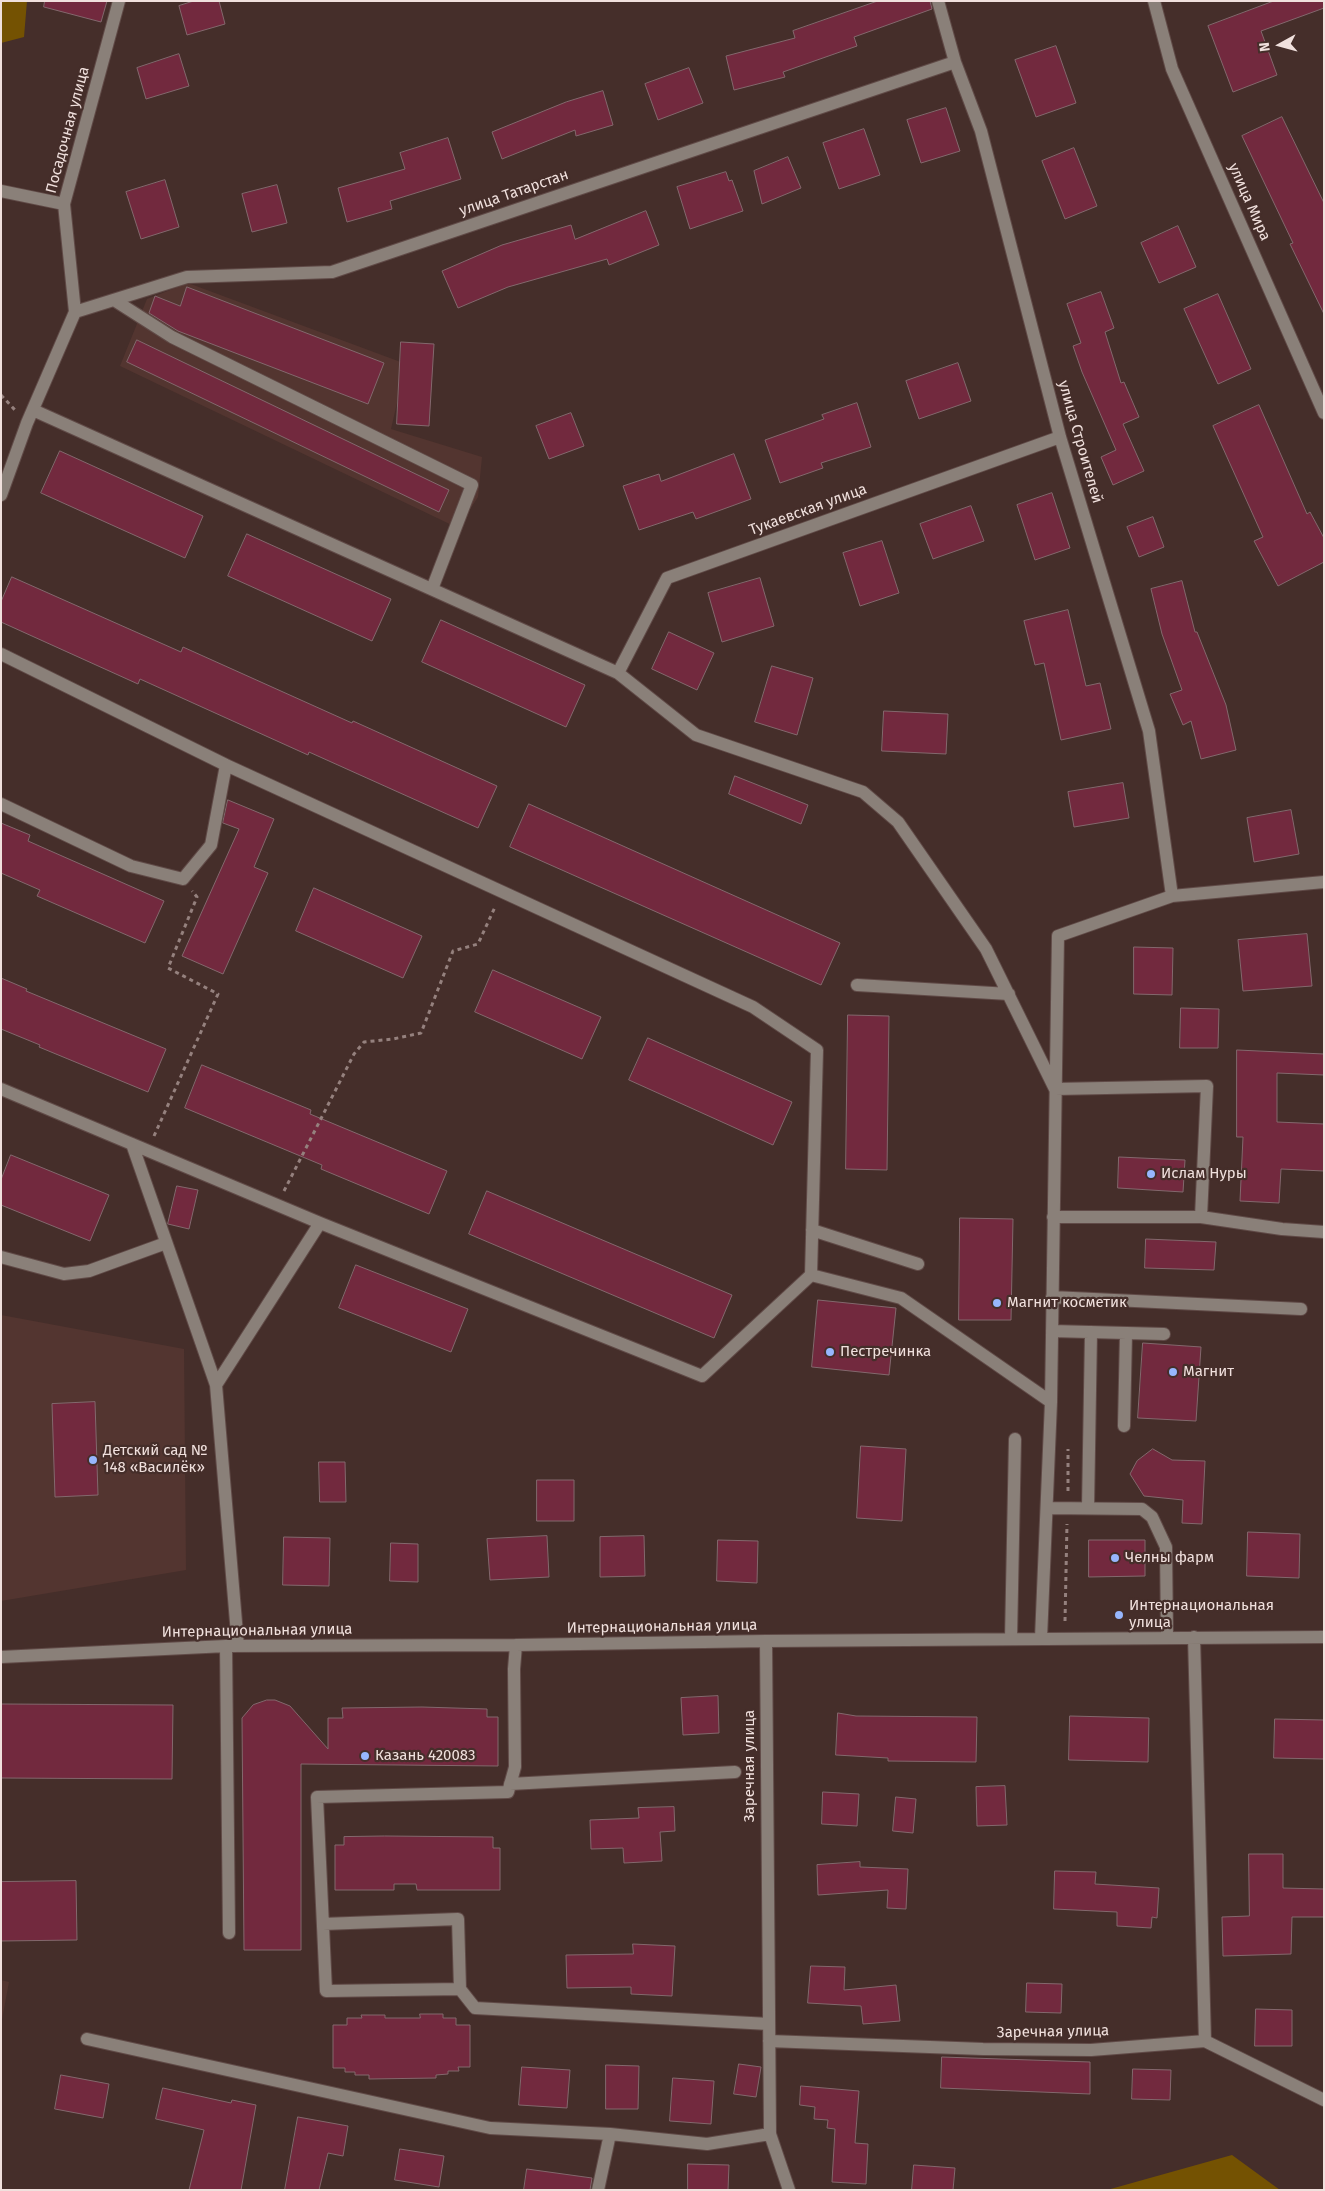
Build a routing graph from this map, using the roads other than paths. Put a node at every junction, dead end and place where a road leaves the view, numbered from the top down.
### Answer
1 (119, 1) edge
2 (938, 1) edge
3 (1154, 1) edge
4 (955, 62) junction
5 (1, 190) edge
6 (64, 204) junction
7 (114, 300) junction
8 (74, 312) junction
9 (33, 410) junction
10 (1324, 413) edge
11 (1060, 437) junction
12 (2, 492) edge
13 (432, 589) junction
14 (1, 654) edge
15 (618, 673) junction
16 (226, 765) junction
17 (1, 804) edge
18 (1324, 882) edge
19 (1172, 896) junction
20 (857, 985) dead end
21 (1009, 994) junction
22 (1, 1089) edge
23 (1055, 1089) junction
24 (132, 1144) junction
25 (1053, 1217) junction
26 (1201, 1217) junction
27 (320, 1223) junction
28 (812, 1230) junction
29 (1324, 1232) edge
30 (166, 1243) junction
31 (1, 1257) edge
32 (918, 1264) dead end
33 (811, 1275) junction
34 (1052, 1297) junction
35 (1301, 1309) dead end
36 (1052, 1331) junction
37 (1091, 1332) junction
38 (1126, 1333) junction
39 (1164, 1334) dead end
40 (216, 1385) junction
41 (1051, 1402) junction
42 (1124, 1426) dead end
43 (1015, 1439) dead end
44 (1047, 1508) junction
45 (1088, 1508) junction
46 (1167, 1637) junction
47 (1194, 1637) junction
48 (1324, 1637) edge
49 (1041, 1638) junction
50 (1011, 1639) junction
51 (766, 1641) junction
52 (232, 1646) junction
53 (516, 1646) junction
54 (1, 1657) edge
55 (735, 1772) dead end
56 (510, 1784) junction
57 (323, 1924) junction
58 (229, 1933) dead end
59 (460, 1989) junction
60 (769, 2024) junction
61 (87, 2038) dead end
62 (769, 2041) junction
63 (1205, 2041) junction
64 (1324, 2100) edge
65 (610, 2134) junction
66 (770, 2134) junction
67 (598, 2190) edge
68 (789, 2190) edge

1 - 6 street, Посадочная улица
2 - 4 street, улица Строителей
3 - 10 street, улица Мира
4 - 7 street, улица Татарстан
4 - 11 street, улица Строителей
5 - 6 street
6 - 8 street, Посадочная улица
7 - 8 street, улица Татарстан
7 - 13 street
8 - 9 street, Посадочная улица
9 - 12 street, Посадочная улица
9 - 13 street
11 - 15 street, Тукаевская улица
11 - 19 street, улица Строителей
13 - 15 street
14 - 16 street
15 - 21 street
16 - 17 street
16 - 28 street
18 - 19 street
19 - 23 street
20 - 21 street
21 - 23 street
22 - 24 street
23 - 25 street
23 - 26 street
24 - 27 street
24 - 30 street
25 - 26 street
25 - 34 street
26 - 29 street
27 - 33 street
27 - 40 street
28 - 32 street
28 - 33 street
30 - 31 street
30 - 40 street
33 - 41 street
34 - 35 street
34 - 36 street
36 - 37 street
36 - 41 street
37 - 38 street
37 - 45 street
38 - 39 street
38 - 42 street
40 - 52 street
41 - 44 street
43 - 50 street
44 - 45 street
44 - 49 street
45 - 46 street
46 - 47 street, Интернациональная улица
46 - 49 street, Интернациональная улица
47 - 48 street, Интернациональная улица
47 - 63 street
49 - 50 street, Интернациональная улица
50 - 51 street, Интернациональная улица
51 - 53 street, Интернациональная улица
51 - 60 street, Заречная улица
52 - 53 street, Интернациональная улица
52 - 54 street, Интернациональная улица
52 - 58 street
53 - 56 street
55 - 56 street
56 - 57 street
57 - 59 street
57 - 59 street
59 - 60 street
60 - 62 street, Заречная улица
61 - 65 street
62 - 63 street, Заречная улица
62 - 66 street, Заречная улица
63 - 64 street
65 - 66 street
65 - 67 street
66 - 68 street, Заречная улица

